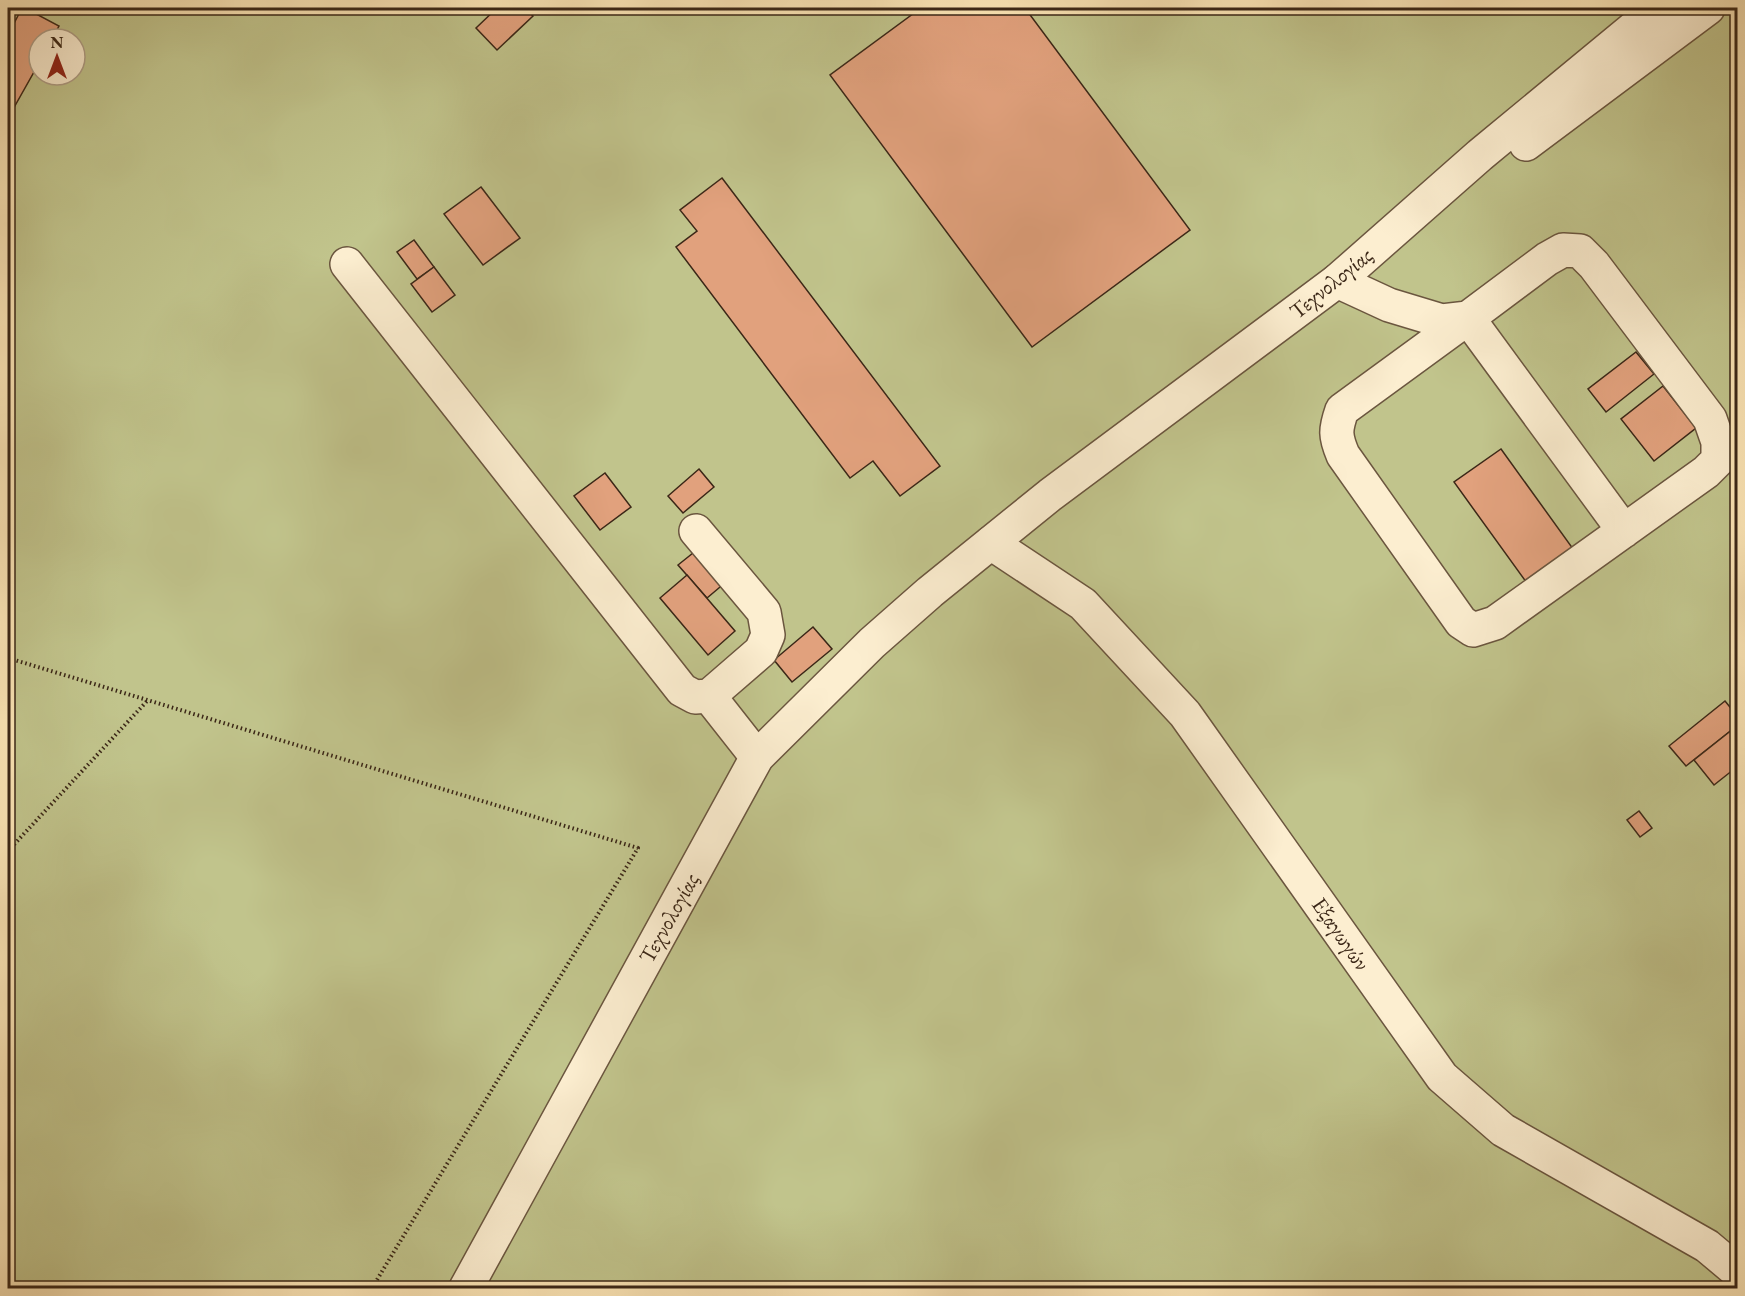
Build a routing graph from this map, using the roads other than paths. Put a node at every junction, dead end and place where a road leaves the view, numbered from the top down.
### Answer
1 (1658, 8) edge
2 (1708, 8) edge
3 (1480, 155) junction
4 (347, 264) dead end
5 (1336, 281) junction
6 (1468, 318) junction
7 (696, 531) dead end
8 (1624, 531) junction
9 (991, 543) junction
10 (709, 696) junction
11 (757, 757) junction
12 (1737, 1272) edge
13 (466, 1288) edge

1 - 3 street, Τεχνολογίας
2 - 3 street
3 - 5 street, Τεχνολογίας
4 - 10 street
5 - 6 street
5 - 9 street, Τεχνολογίας
6 - 8 street
6 - 8 street
6 - 8 street
7 - 10 street
9 - 11 street, Τεχνολογίας
9 - 12 street, Εξαγωγών
10 - 11 street
11 - 13 street, Τεχνολογίας

